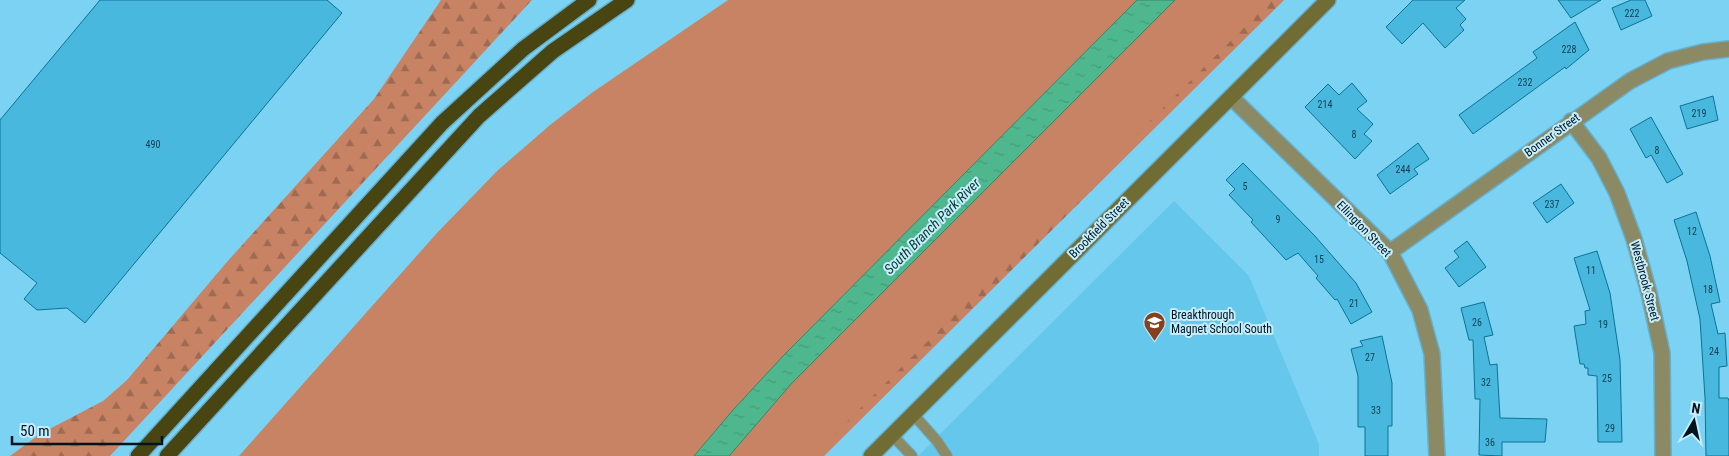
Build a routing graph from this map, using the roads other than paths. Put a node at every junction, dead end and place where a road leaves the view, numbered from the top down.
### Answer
1 (589, 0) edge
2 (626, 0) edge
3 (1328, 0) edge
4 (1729, 49) edge
5 (1231, 97) junction
6 (1571, 121) junction
7 (1390, 252) junction
8 (913, 414) junction
9 (892, 435) junction
10 (138, 456) edge
11 (167, 456) edge
12 (871, 456) edge
13 (912, 456) edge
14 (947, 456) edge
15 (1437, 456) edge
16 (1663, 456) edge

1 - 10 highway
2 - 11 highway
3 - 5 street, Brookfield Street
4 - 6 street, Bonner Street
5 - 7 street, Ellington Street
5 - 8 street, Brookfield Street
6 - 7 street, Bonner Street
6 - 16 street, Westbrook Street
7 - 15 street, Ellington Street
8 - 9 street, Brookfield Street
8 - 14 lane
9 - 12 street, Brookfield Street
9 - 13 lane

